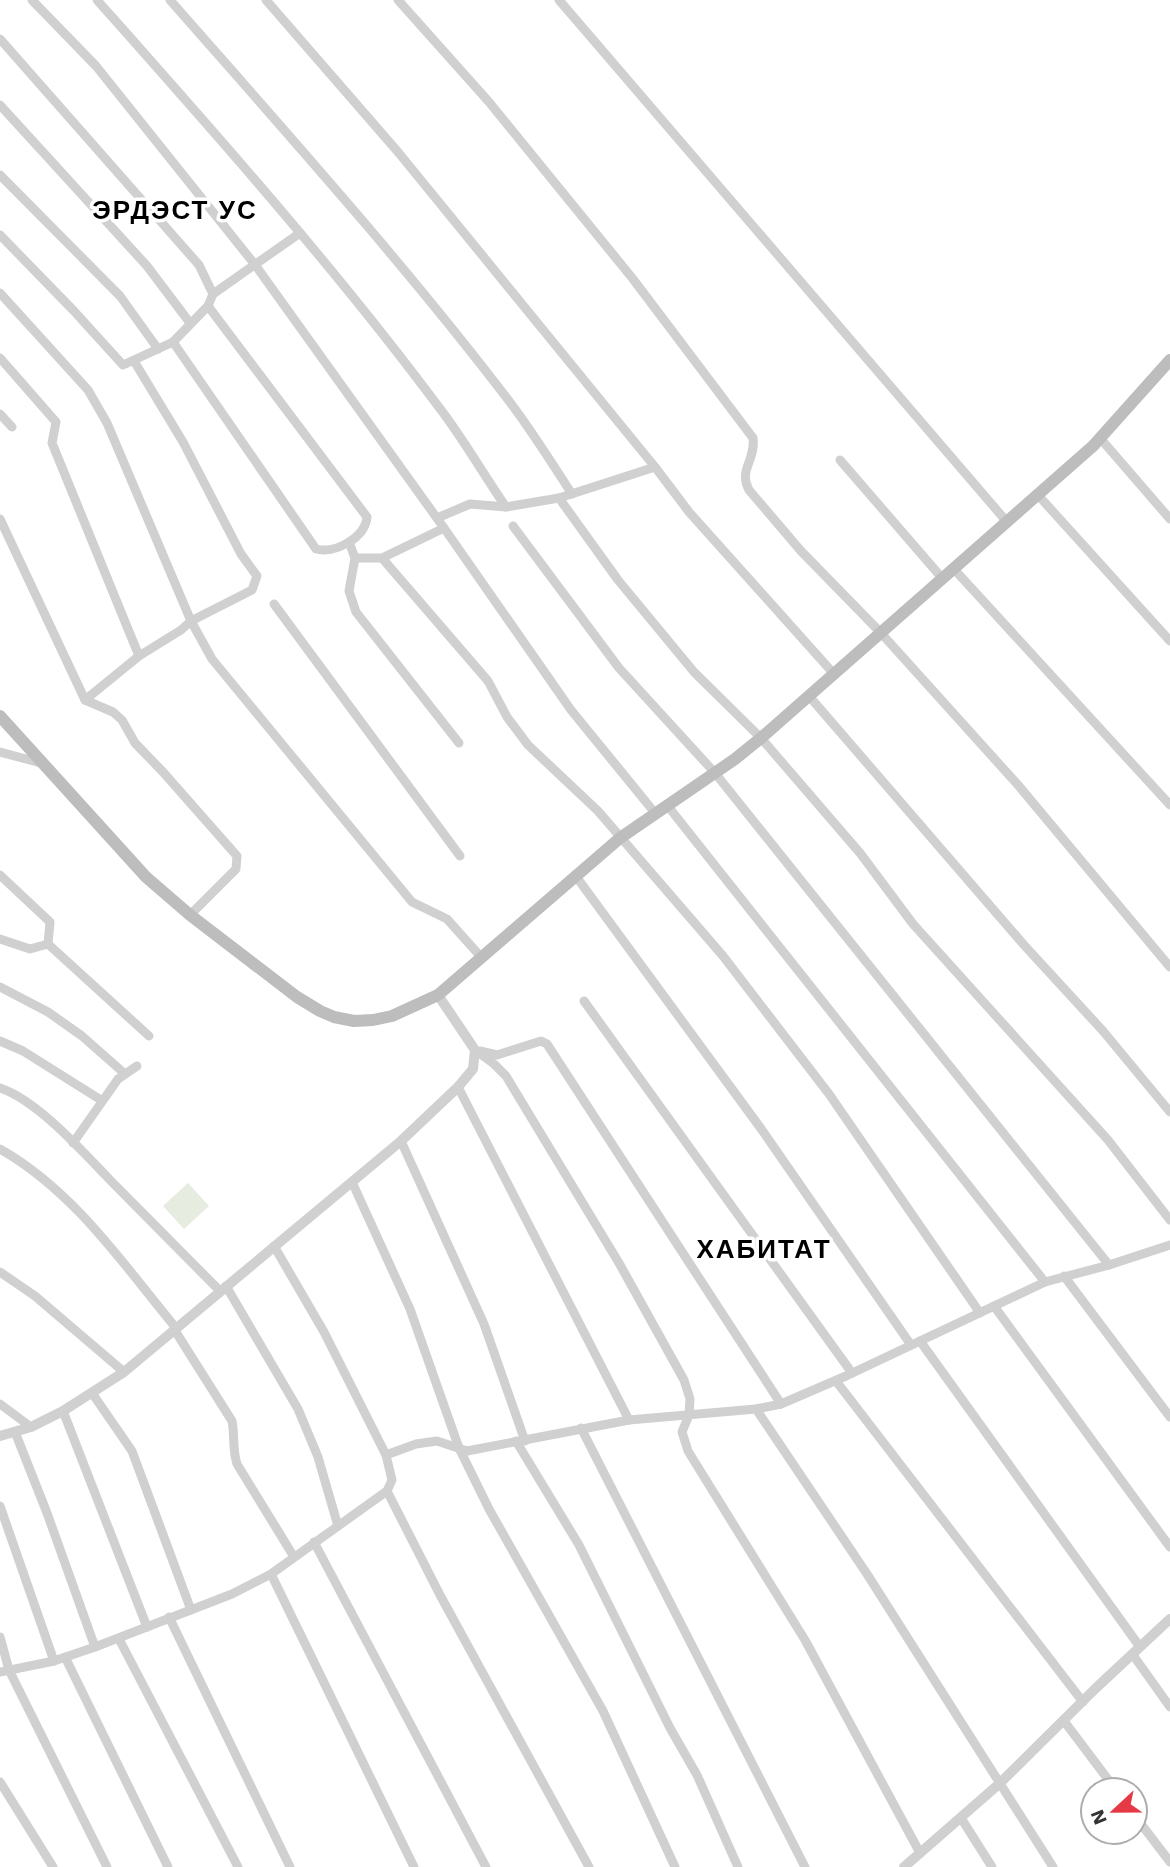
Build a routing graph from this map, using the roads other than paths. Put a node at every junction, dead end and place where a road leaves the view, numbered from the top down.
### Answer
1 (32, 0) edge
2 (97, 0) edge
3 (170, 0) edge
4 (266, 0) edge
5 (398, 0) edge
6 (559, 0) edge
7 (0, 39) edge
8 (0, 105) edge
9 (0, 175) edge
10 (300, 233) junction
11 (0, 235) edge
12 (256, 265) junction
13 (0, 293) edge
14 (212, 294) junction
15 (208, 306) junction
16 (190, 323) junction
17 (173, 342) junction
18 (158, 349) junction
19 (0, 358) edge
20 (1170, 360) edge
21 (134, 361) junction
22 (0, 414) edge
23 (12, 427) dead end
24 (1100, 438) junction
25 (840, 460) dead end
26 (654, 467) junction
27 (572, 494) junction
28 (1037, 494) junction
29 (559, 498) junction
30 (506, 507) junction
31 (437, 518) junction
32 (0, 519) edge
33 (1170, 519) edge
34 (1007, 522) junction
35 (513, 526) dead end
36 (444, 528) junction
37 (349, 542) junction
38 (355, 558) junction
39 (382, 558) junction
40 (953, 568) junction
41 (942, 578) junction
42 (274, 604) dead end
43 (191, 621) junction
44 (881, 633) junction
45 (1170, 641) edge
46 (139, 656) junction
47 (834, 674) junction
48 (809, 696) junction
49 (85, 700) junction
50 (0, 716) edge
51 (761, 738) junction
52 (459, 743) dead end
53 (0, 752) edge
54 (41, 763) junction
55 (715, 773) junction
56 (667, 805) junction
57 (1170, 805) edge
58 (655, 813) junction
59 (620, 838) junction
60 (460, 856) dead end
61 (0, 875) edge
62 (575, 875) junction
63 (190, 915) junction
64 (0, 939) edge
65 (48, 944) junction
66 (481, 957) junction
67 (1170, 967) edge
68 (0, 987) edge
69 (438, 995) junction
70 (584, 1000) dead end
71 (149, 1036) dead end
72 (0, 1041) edge
73 (475, 1050) junction
74 (137, 1066) dead end
75 (125, 1074) junction
76 (458, 1087) junction
77 (0, 1088) edge
78 (102, 1100) junction
79 (1170, 1112) edge
80 (401, 1141) junction
81 (73, 1143) junction
82 (0, 1149) edge
83 (352, 1182) junction
84 (1170, 1220) edge
85 (1170, 1245) edge
86 (274, 1246) junction
87 (1109, 1265) junction
88 (0, 1272) edge
89 (1064, 1276) junction
90 (1045, 1282) junction
91 (223, 1289) junction
92 (994, 1306) junction
93 (980, 1313) junction
94 (175, 1329) junction
95 (915, 1343) junction
96 (124, 1372) junction
97 (852, 1373) junction
98 (836, 1381) junction
99 (92, 1393) junction
100 (0, 1404) edge
101 (781, 1404) junction
102 (756, 1409) junction
103 (63, 1411) junction
104 (689, 1415) junction
105 (1170, 1418) edge
106 (629, 1420) junction
107 (31, 1427) junction
108 (581, 1428) junction
109 (15, 1432) junction
110 (0, 1436) edge
111 (521, 1441) junction
112 (459, 1448) junction
113 (386, 1455) junction
114 (387, 1491) junction
115 (0, 1506) edge
116 (338, 1526) junction
117 (314, 1542) junction
118 (1170, 1547) edge
119 (294, 1557) junction
120 (271, 1574) junction
121 (191, 1610) junction
122 (169, 1617) junction
123 (1170, 1619) edge
124 (146, 1627) junction
125 (0, 1637) edge
126 (119, 1639) junction
127 (95, 1647) junction
128 (1137, 1651) junction
129 (65, 1657) junction
130 (54, 1661) junction
131 (5, 1671) edge
132 (1083, 1702) junction
133 (1170, 1707) edge
134 (1064, 1721) junction
135 (1105, 1776) edge
136 (0, 1782) edge
137 (999, 1784) junction
138 (961, 1818) junction
139 (1149, 1834) edge
140 (913, 1862) edge
141 (1170, 1862) edge
142 (53, 1867) edge
143 (107, 1867) edge
144 (168, 1867) edge
145 (238, 1867) edge
146 (290, 1867) edge
147 (414, 1867) edge
148 (486, 1867) edge
149 (589, 1867) edge
150 (675, 1867) edge
151 (738, 1867) edge
152 (805, 1867) edge
153 (992, 1867) edge
154 (1053, 1867) edge

1 - 12 street
2 - 10 street
3 - 27 street
4 - 26 street
5 - 44 street
6 - 34 street
7 - 14 street
8 - 16 street
9 - 18 street
10 - 12 street
10 - 30 street
11 - 21 street
12 - 14 street
12 - 31 street
13 - 43 street
14 - 15 street
15 - 16 street
15 - 37 street
16 - 17 street
17 - 18 street
17 - 37 street
18 - 21 street
19 - 46 street
20 - 24 main road
21 - 43 street
22 - 23 street
24 - 28 main road
24 - 33 street
25 - 41 street
26 - 27 street
26 - 47 street
27 - 29 street
28 - 34 main road
28 - 45 street
29 - 30 street
29 - 51 street
30 - 31 street
31 - 36 street
32 - 49 street
34 - 40 main road
35 - 55 street
36 - 39 street
36 - 58 street
37 - 38 street
38 - 39 street
38 - 52 street
39 - 59 street
40 - 41 main road
40 - 57 street
41 - 44 main road
42 - 60 street
43 - 46 street
43 - 66 street
44 - 47 main road
44 - 67 street
46 - 49 street
47 - 48 main road
48 - 51 main road
48 - 79 street
49 - 63 street
50 - 54 main road
51 - 55 main road
51 - 84 street
53 - 54 street
54 - 63 main road
55 - 56 main road
55 - 87 street
56 - 58 main road
56 - 90 street
58 - 59 main road
59 - 62 main road
59 - 93 street
61 - 65 street
62 - 66 main road
62 - 95 street
63 - 69 main road
64 - 65 street
65 - 71 street
66 - 69 main road
68 - 75 street
69 - 73 street
70 - 97 street
72 - 78 street
73 - 76 street
73 - 101 street
73 - 104 street
74 - 75 street
75 - 78 street
76 - 80 street
76 - 106 street
77 - 81 street
78 - 81 street
80 - 83 street
80 - 111 street
81 - 91 street
82 - 94 street
83 - 86 street
83 - 112 street
85 - 87 street
86 - 91 street
86 - 113 street
87 - 89 street
88 - 96 street
89 - 90 street
89 - 105 street
90 - 92 street
91 - 94 street
91 - 116 street
92 - 93 street
92 - 118 street
93 - 95 street
94 - 96 street
94 - 119 street
95 - 97 street
95 - 128 street
96 - 99 street
97 - 98 street
98 - 101 street
98 - 132 street
99 - 103 street
99 - 121 street
100 - 107 street
101 - 102 street
102 - 104 street
102 - 137 street
103 - 107 street
103 - 124 street
104 - 106 street
104 - 140 street
106 - 108 street
107 - 109 street
108 - 111 street
108 - 152 street
109 - 110 street
109 - 127 street
111 - 112 street
111 - 151 street
112 - 113 street
112 - 150 street
113 - 114 street
114 - 116 street
114 - 149 street
115 - 130 street
116 - 117 street
117 - 119 street
117 - 148 street
119 - 120 street
120 - 121 street
120 - 147 street
121 - 122 street
122 - 124 street
122 - 146 street
123 - 128 street
124 - 126 street
125 - 131 street
126 - 127 street
126 - 145 street
127 - 129 street
128 - 132 street
128 - 133 street
129 - 130 street
129 - 144 street
130 - 131 street
131 - 143 street
132 - 134 street
134 - 135 street
134 - 137 street
136 - 142 street
137 - 138 street
137 - 154 street
138 - 140 street
138 - 153 street
139 - 141 street

